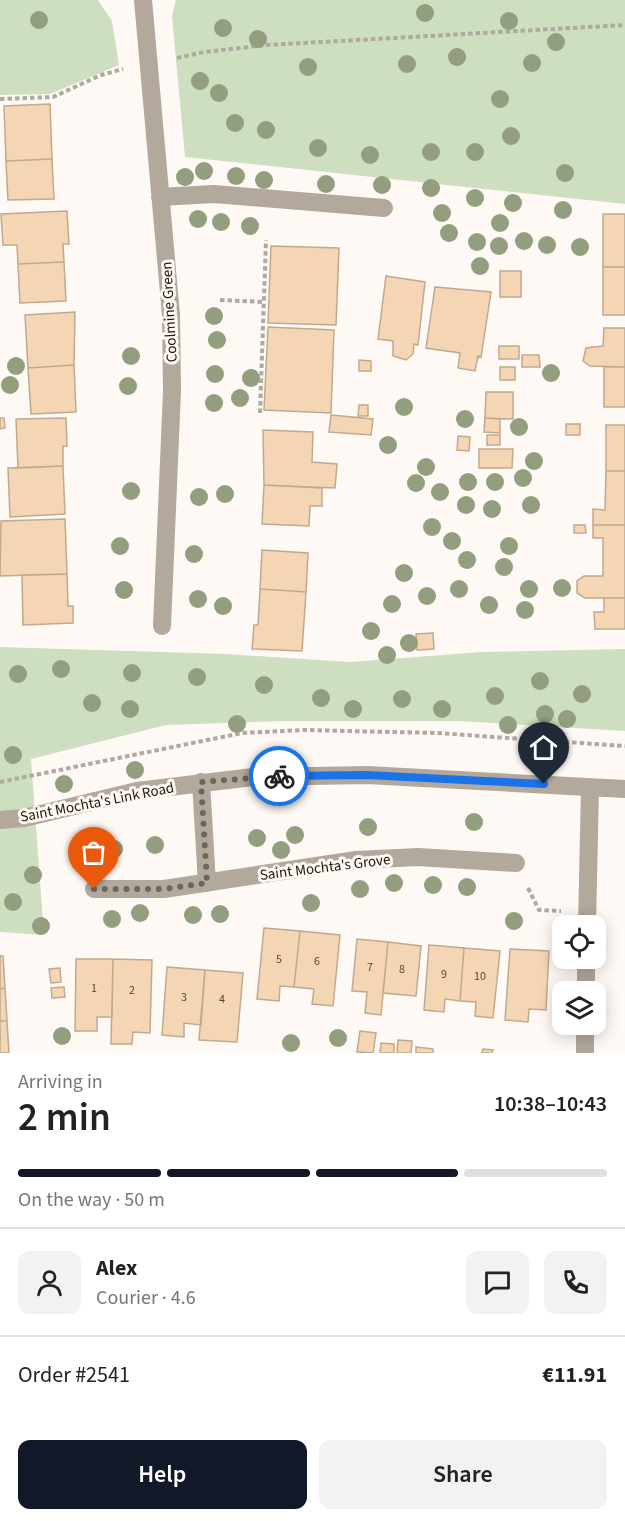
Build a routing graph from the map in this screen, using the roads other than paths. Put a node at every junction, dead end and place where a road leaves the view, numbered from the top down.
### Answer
1 (142, 0) edge
2 (160, 197) junction
3 (384, 208) dead end
4 (162, 626) dead end
5 (201, 782) junction
6 (590, 787) junction
7 (625, 789) edge
8 (0, 820) edge
9 (516, 863) road end
10 (207, 883) junction
11 (94, 889) dead end
12 (587, 915) edge
13 (585, 1035) edge
14 (585, 1053) edge

1 - 2 street, Coolmine Green
2 - 3 street
2 - 4 street, Coolmine Green
5 - 6 street, Saint Mochta's Link Road
5 - 8 street, Saint Mochta's Link Road
5 - 10 street
6 - 7 street, Saint Mochta's Link Road
6 - 12 street
9 - 10 street, Saint Mochta's Grove
10 - 11 street, Saint Mochta's Grove
13 - 14 street

